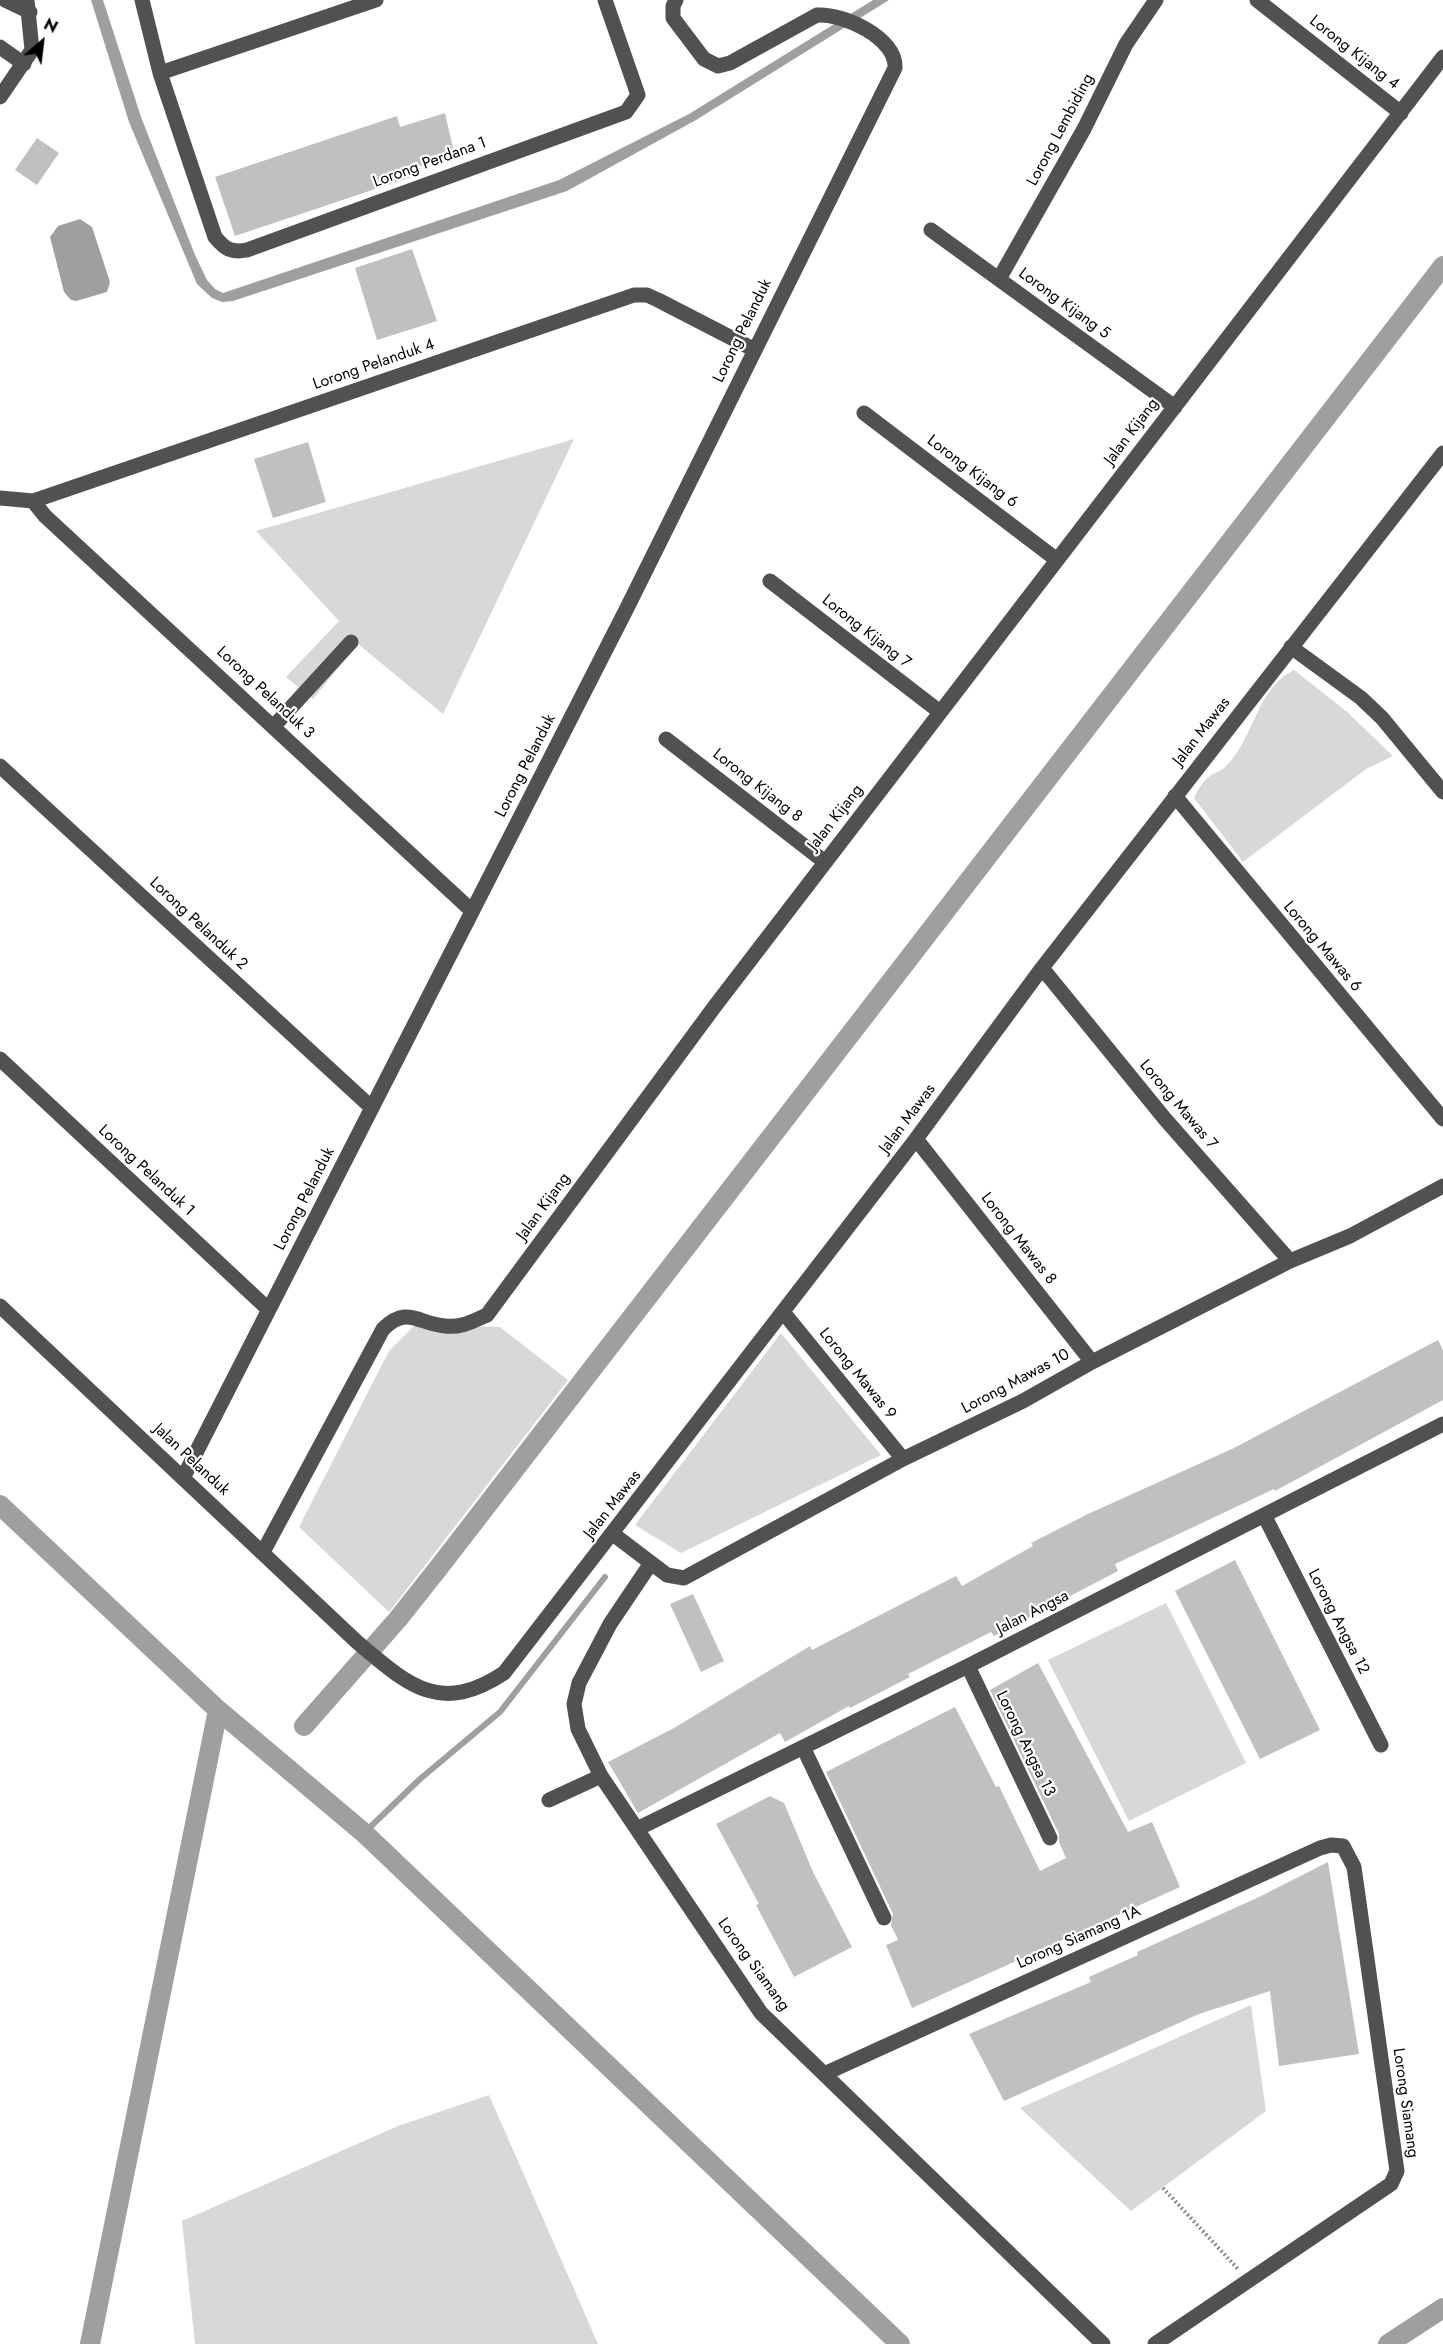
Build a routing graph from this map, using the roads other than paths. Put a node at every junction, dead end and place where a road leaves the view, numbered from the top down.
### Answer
1 (5, 0) edge
2 (142, 0) edge
3 (376, 0) edge
4 (605, 0) edge
5 (676, 0) edge
6 (1156, 0) edge
7 (1257, 0) edge
8 (29, 6) edge
9 (0, 47) edge
10 (1443, 57) edge
11 (24, 64) junction
12 (160, 73) junction
13 (0, 97) edge
14 (1401, 112) junction
15 (932, 230) dead end
16 (999, 279) junction
17 (753, 349) junction
18 (1175, 407) junction
19 (864, 413) dead end
20 (1443, 453) edge
21 (0, 498) edge
22 (33, 501) junction
23 (1057, 560) junction
24 (770, 581) dead end
25 (351, 642) dead end
26 (1291, 647) junction
27 (940, 712) junction
28 (274, 726) junction
29 (666, 739) dead end
30 (0, 766) edge
31 (1443, 792) edge
32 (1175, 796) junction
33 (825, 862) junction
34 (472, 911) junction
35 (1042, 968) junction
36 (0, 1059) edge
37 (372, 1108) junction
38 (1443, 1119) edge
39 (916, 1139) junction
40 (1443, 1186) edge
41 (1290, 1261) junction
42 (0, 1305) edge
43 (268, 1309) junction
44 (783, 1312) junction
45 (1092, 1362) junction
46 (1441, 1430) edge
47 (903, 1459) junction
48 (183, 1478) junction
49 (1264, 1515) junction
50 (613, 1534) junction
51 (262, 1552) junction
52 (651, 1563) junction
53 (357, 1642) joint
54 (968, 1666) junction
55 (1380, 1745) dead end
56 (803, 1748) junction
57 (601, 1776) junction
58 (549, 1800) dead end
59 (637, 1829) junction
60 (1050, 1838) dead end
61 (1348, 1851) joint
62 (884, 1918) dead end
63 (825, 2074) junction
64 (1103, 2344) edge
65 (1155, 2344) edge

1 - 8 street
2 - 12 street
3 - 12 street
4 - 12 street, Lorong Perdana 1
5 - 17 street, Lorong Pelanduk
6 - 16 street, Lorong Lembiding
7 - 14 street, Lorong Kijang 4
8 - 11 street
9 - 11 street
10 - 14 street, Jalan Kijang
11 - 13 street
14 - 18 street, Jalan Kijang
15 - 16 street, Lorong Kijang 5
16 - 18 street, Lorong Kijang 5
17 - 22 street, Lorong Pelanduk 4
17 - 34 street, Lorong Pelanduk
18 - 23 street, Jalan Kijang
19 - 23 street, Lorong Kijang 6
20 - 26 street, Jalan Mawas
21 - 22 street, Lorong Pelanduk 4
22 - 28 street, Lorong Pelanduk 3
23 - 27 street, Jalan Kijang
24 - 27 street, Lorong Kijang 7
25 - 28 street
26 - 31 street
26 - 32 street, Jalan Mawas
27 - 33 street, Jalan Kijang
28 - 34 street, Lorong Pelanduk 3
29 - 33 street, Lorong Kijang 8
30 - 37 street, Lorong Pelanduk 2
32 - 35 street, Jalan Mawas
32 - 38 street, Lorong Mawas 6
33 - 51 street, Jalan Kijang
34 - 37 street, Lorong Pelanduk
35 - 39 street, Jalan Mawas
35 - 41 street, Lorong Mawas 7
36 - 43 street, Lorong Pelanduk 1
37 - 43 street, Lorong Pelanduk
39 - 44 street, Jalan Mawas
39 - 45 street, Lorong Mawas 8
40 - 41 street, Lorong Mawas 10
41 - 45 street, Lorong Mawas 10
42 - 48 street, Jalan Pelanduk
43 - 48 street, Lorong Pelanduk
44 - 47 street, Lorong Mawas 9
44 - 50 street, Jalan Mawas
45 - 47 street, Lorong Mawas 10
46 - 49 street, Jalan Angsa
47 - 52 street, Lorong Mawas 10
48 - 51 street, Jalan Pelanduk
49 - 54 street, Jalan Angsa
49 - 55 street, Lorong Angsa 12
50 - 52 street, Lorong Mawas 10
50 - 53 street, Jalan Mawas
51 - 53 street, Jalan Pelanduk
52 - 57 street, Lorong Siamang
54 - 56 street, Jalan Angsa
54 - 60 street, Lorong Angsa 13
56 - 59 street, Jalan Angsa
56 - 62 street
57 - 58 street
57 - 59 street, Lorong Siamang
59 - 63 street, Lorong Siamang
61 - 63 street, Lorong Siamang 1A
61 - 65 street, Lorong Siamang
63 - 64 street, Lorong Siamang

